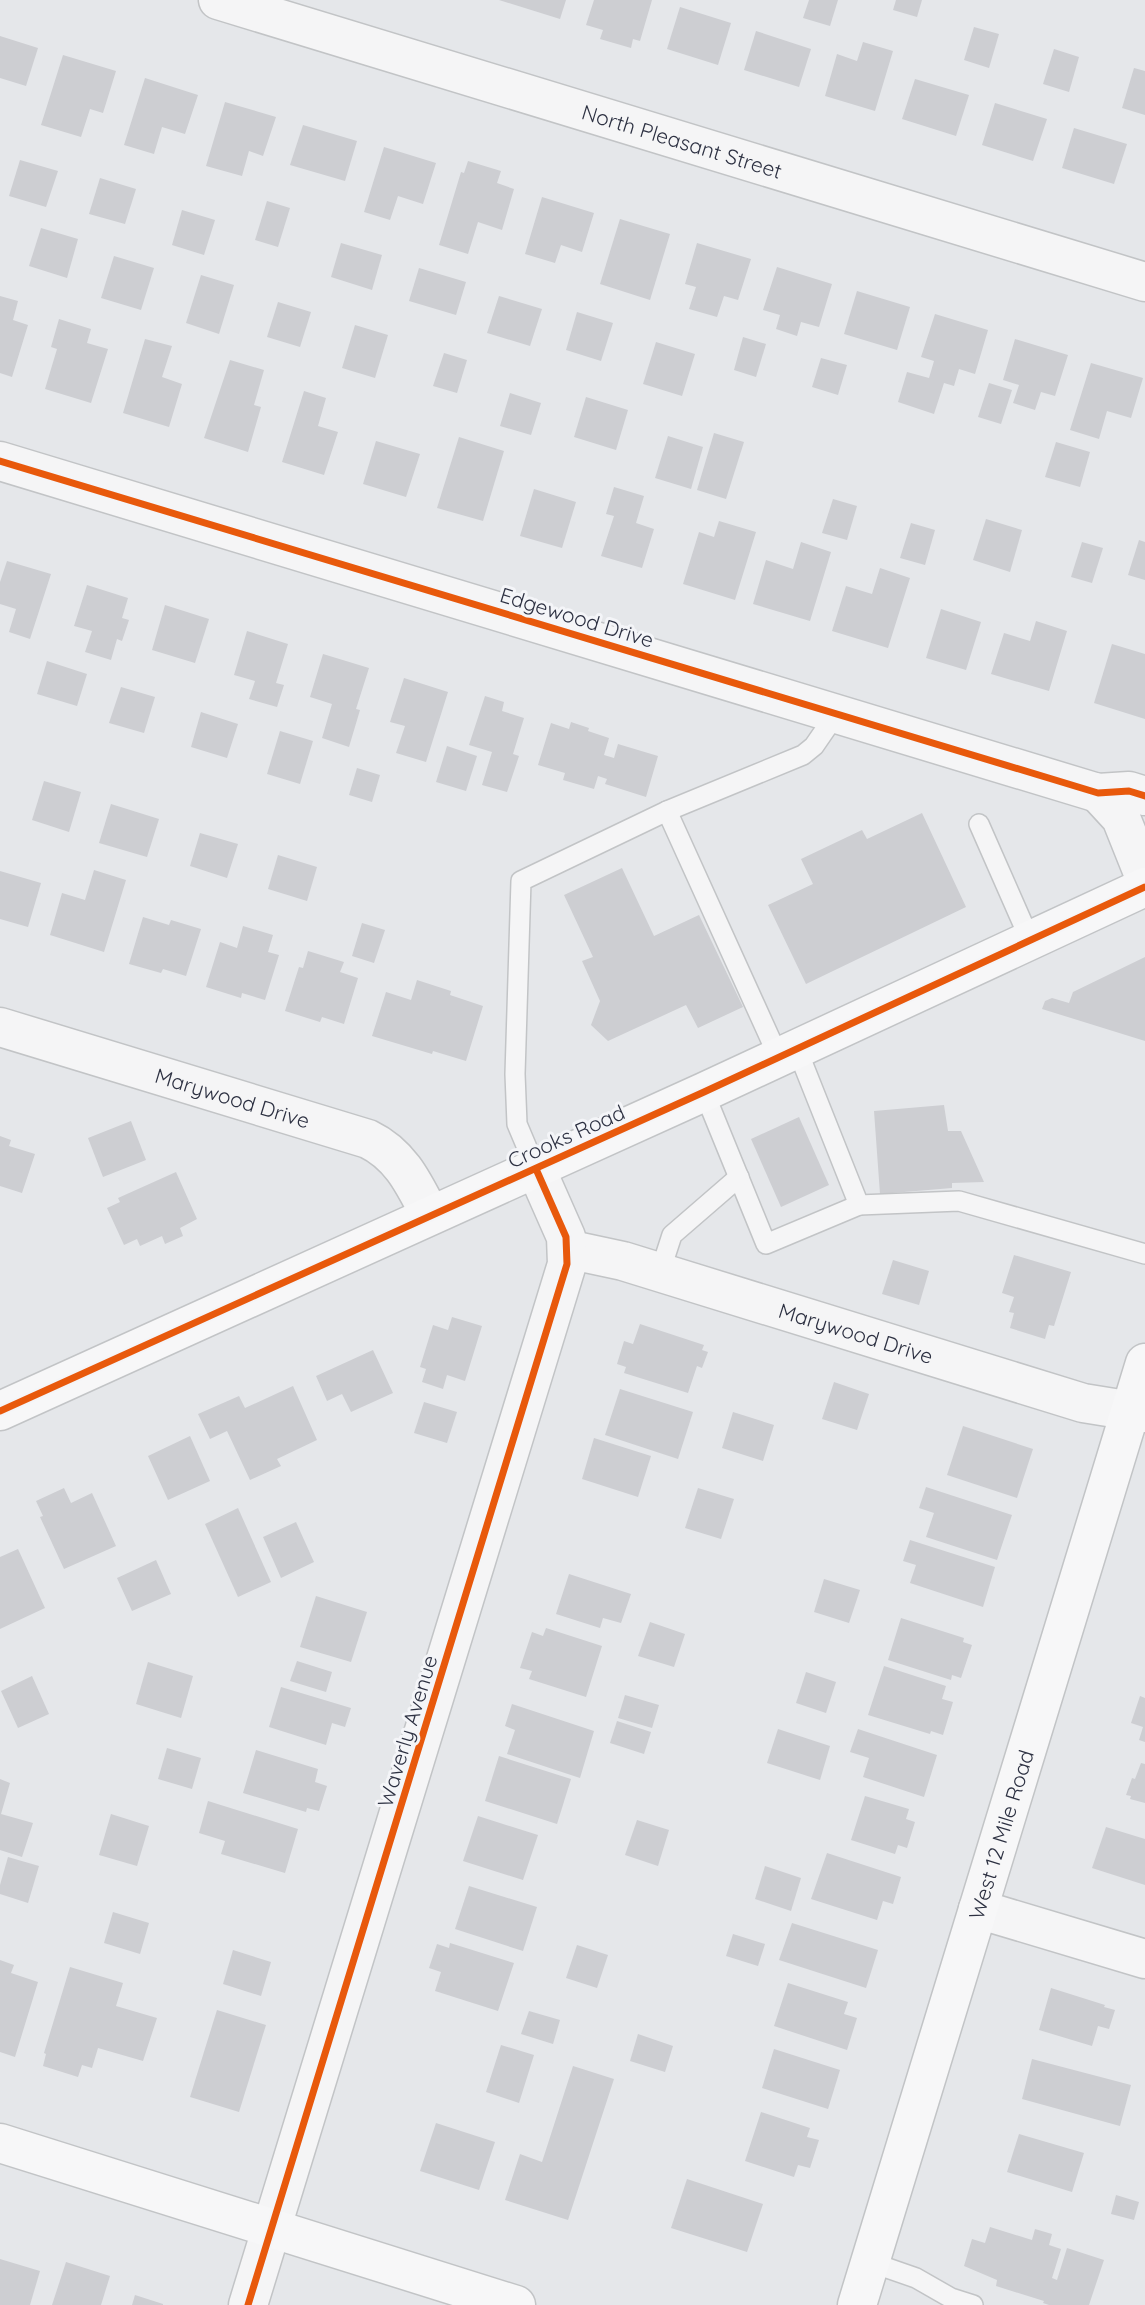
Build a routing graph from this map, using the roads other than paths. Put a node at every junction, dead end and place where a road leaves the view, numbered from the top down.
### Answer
1 (218, 0) edge
2 (1145, 282) edge
3 (0, 461) edge
4 (836, 714) junction
5 (1098, 793) junction
6 (1145, 796) edge
7 (667, 811) junction
8 (979, 824) dead end
9 (1145, 878) edge
10 (1145, 887) edge
11 (1030, 940) junction
12 (0, 1027) edge
13 (788, 1054) junction
14 (704, 1093) junction
15 (536, 1169) junction
16 (739, 1177) junction
17 (859, 1205) junction
18 (430, 1215) junction
19 (567, 1249) junction
20 (1145, 1254) edge
21 (660, 1272) junction
22 (1145, 1363) edge
23 (0, 1411) edge
24 (1137, 1412) edge
25 (978, 1909) junction
26 (1145, 1959) edge
27 (0, 2143) edge
28 (271, 2228) junction
29 (870, 2262) junction
30 (248, 2305) edge
31 (516, 2305) edge
32 (857, 2305) edge
33 (973, 2305) edge

1 - 2 street, North Pleasant Street
3 - 4 street, Edgewood Drive
4 - 5 street, Edgewood Drive
4 - 7 lane
5 - 6 street, Edgewood Drive
5 - 9 street
7 - 13 lane
7 - 15 lane
8 - 11 lane
10 - 11 main road, Crooks Road
11 - 13 main road, Crooks Road
12 - 18 street, Marywood Drive
13 - 14 main road, Crooks Road
13 - 17 lane
14 - 15 main road, Crooks Road
14 - 16 lane
15 - 18 main road, Crooks Road
15 - 19 street, Waverly Avenue
16 - 17 lane
16 - 21 lane
17 - 20 lane
18 - 23 main road, Crooks Road
19 - 21 street, Marywood Drive
19 - 28 street, Waverly Avenue
21 - 24 street, Marywood Drive
22 - 24 main road, West 12 Mile Road
24 - 25 main road, West 12 Mile Road
25 - 26 street
25 - 29 main road, West 12 Mile Road
27 - 28 main road
28 - 30 street, Waverly Avenue
28 - 31 main road
29 - 32 main road, West 12 Mile Road
29 - 33 lane

